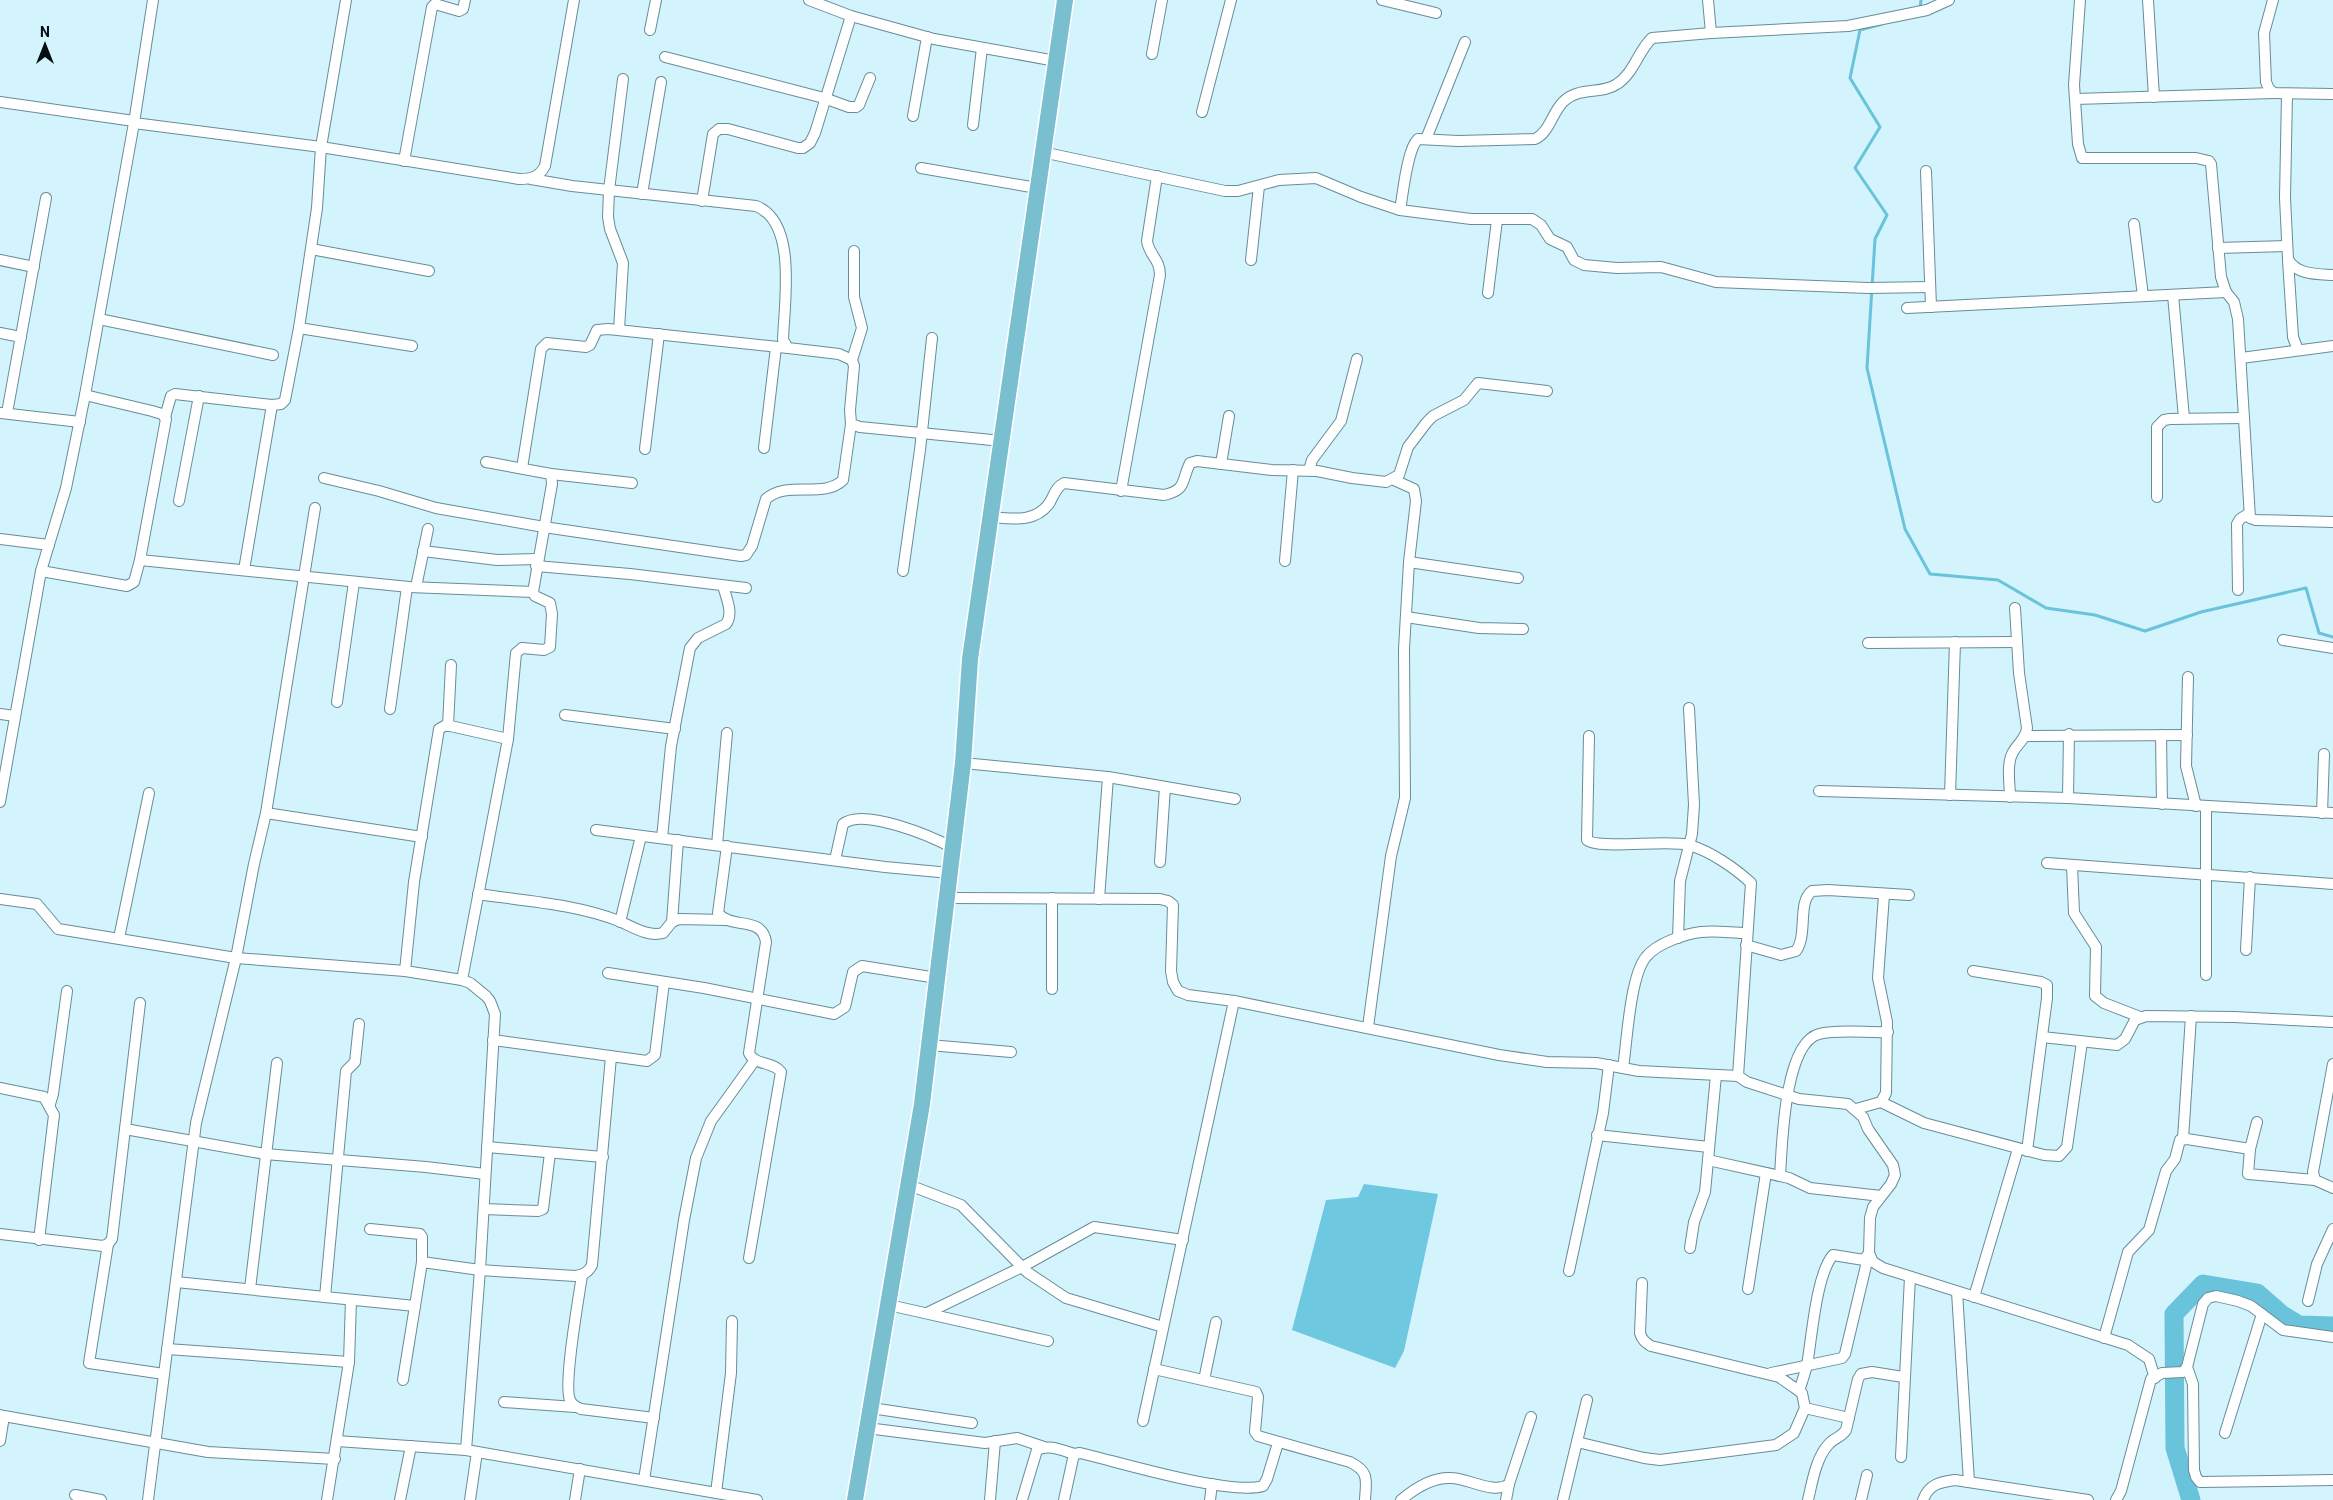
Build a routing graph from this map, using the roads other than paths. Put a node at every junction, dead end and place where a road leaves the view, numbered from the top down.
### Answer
1 (153, 0) edge
2 (346, 0) edge
3 (465, 0) edge
4 (574, 0) edge
5 (656, 0) edge
6 (809, 0) edge
7 (1065, 0) edge
8 (1162, 0) edge
9 (1231, 0) edge
10 (1382, 0) edge
11 (1708, 0) edge
12 (1949, 0) edge
13 (2080, 0) edge
14 (2148, 0) edge
15 (2273, 0) edge
16 (1436, 13) dead end
17 (851, 16) junction
18 (650, 30) dead end
19 (1711, 33) junction
20 (927, 37) junction
21 (1465, 42) dead end
22 (982, 48) junction
23 (1152, 54) dead end
24 (665, 57) dead end
25 (1056, 61) junction
26 (870, 78) dead end
27 (623, 79) dead end
28 (661, 82) dead end
29 (2274, 94) junction
30 (2287, 94) junction
31 (2333, 94) edge
32 (2154, 97) junction
33 (824, 98) junction
34 (2075, 99) junction
35 (0, 102) edge
36 (1202, 112) dead end
37 (914, 116) dead end
38 (134, 122) junction
39 (973, 125) dead end
40 (1426, 139) junction
41 (321, 147) junction
42 (1042, 152) junction
43 (404, 161) junction
44 (921, 168) dead end
45 (1926, 171) dead end
46 (1157, 176) junction
47 (531, 179) junction
48 (1259, 186) junction
49 (1037, 188) junction
50 (609, 190) junction
51 (642, 194) junction
52 (46, 198) dead end
53 (702, 201) junction
54 (1400, 210) junction
55 (1497, 220) junction
56 (2134, 224) dead end
57 (2287, 246) junction
58 (311, 248) junction
59 (2218, 248) junction
60 (854, 250) dead end
61 (2288, 259) junction
62 (0, 260) edge
63 (1251, 260) dead end
64 (34, 266) junction
65 (429, 271) dead end
66 (2333, 275) edge
67 (1930, 288) junction
68 (2226, 292) junction
69 (1488, 293) dead end
70 (2173, 295) junction
71 (2143, 296) junction
72 (1931, 307) junction
73 (1906, 308) dead end
74 (99, 319) junction
75 (299, 328) junction
76 (619, 330) junction
77 (0, 333) edge
78 (660, 334) junction
79 (21, 337) junction
80 (932, 338) dead end
81 (412, 346) dead end
82 (2333, 346) edge
83 (776, 347) junction
84 (788, 348) junction
85 (2298, 350) junction
86 (273, 355) dead end
87 (2241, 358) junction
88 (1357, 359) dead end
89 (852, 360) junction
90 (1547, 391) dead end
91 (85, 394) junction
92 (198, 396) junction
93 (272, 405) junction
94 (3, 413) edge
95 (1229, 416) dead end
96 (165, 417) junction
97 (2184, 418) junction
98 (2244, 418) junction
99 (80, 422) junction
100 (851, 424) junction
101 (922, 433) junction
102 (1002, 441) junction
103 (764, 448) dead end
104 (645, 449) dead end
105 (486, 462) dead end
106 (1221, 464) junction
107 (522, 468) junction
108 (1293, 470) junction
109 (1309, 470) junction
110 (551, 474) junction
111 (324, 478) dead end
112 (1394, 480) junction
113 (632, 483) dead end
114 (1121, 491) junction
115 (2157, 497) dead end
116 (179, 501) dead end
117 (315, 508) dead end
118 (2248, 514) junction
119 (991, 517) junction
120 (2333, 522) edge
121 (544, 527) junction
122 (428, 529) dead end
123 (0, 539) edge
124 (49, 545) junction
125 (423, 551) junction
126 (140, 560) junction
127 (1286, 561) dead end
128 (537, 562) junction
129 (1409, 562) junction
130 (244, 570) junction
131 (41, 571) junction
132 (903, 571) dead end
133 (305, 578) junction
134 (1518, 578) dead end
135 (354, 582) junction
136 (723, 586) junction
137 (412, 587) junction
138 (746, 588) dead end
139 (2238, 590) dead end
140 (532, 592) junction
141 (2015, 608) dead end
142 (1406, 617) junction
143 (1523, 629) dead end
144 (2283, 640) dead end
145 (1868, 642) dead end
146 (1955, 642) junction
147 (2017, 642) junction
148 (2333, 648) edge
149 (452, 665) dead end
150 (2188, 677) dead end
151 (337, 702) dead end
152 (1689, 708) dead end
153 (390, 709) dead end
154 (0, 714) edge
155 (565, 715) dead end
156 (15, 716) junction
157 (448, 726) junction
158 (675, 729) junction
159 (727, 733) dead end
160 (2069, 734) junction
161 (2161, 735) junction
162 (2187, 735) junction
163 (1589, 736) dead end
164 (2026, 736) junction
165 (508, 739) junction
166 (2324, 754) dead end
167 (963, 762) junction
168 (3, 767) edge
169 (1108, 777) junction
170 (1165, 787) junction
171 (1819, 791) dead end
172 (149, 793) dead end
173 (1950, 795) junction
174 (2010, 797) junction
175 (2068, 798) junction
176 (1236, 799) dead end
177 (0, 802) edge
178 (2162, 804) junction
179 (2201, 806) junction
180 (266, 813) junction
181 (2328, 813) edge
182 (596, 830) dead end
183 (641, 836) junction
184 (422, 837) junction
185 (662, 838) junction
186 (678, 840) junction
187 (1689, 845) junction
188 (722, 846) junction
189 (953, 848) junction
190 (835, 860) junction
191 (1160, 862) dead end
192 (2047, 863) dead end
193 (2072, 864) junction
194 (950, 873) junction
195 (2206, 873) junction
196 (2250, 877) junction
197 (2333, 884) edge
198 (478, 894) junction
199 (1884, 895) junction
200 (1909, 895) dead end
201 (946, 898) junction
202 (1052, 898) junction
203 (1099, 898) junction
204 (0, 899) edge
205 (727, 920) junction
206 (620, 922) junction
207 (672, 922) junction
208 (1747, 933) junction
209 (120, 938) junction
210 (1678, 938) junction
211 (1746, 945) junction
212 (2246, 950) dead end
213 (236, 958) junction
214 (405, 971) junction
215 (1973, 971) dead end
216 (608, 974) dead end
217 (2206, 975) dead end
218 (937, 978) junction
219 (462, 980) junction
220 (664, 982) junction
221 (1052, 989) dead end
222 (67, 992) dead end
223 (758, 1000) junction
224 (1234, 1001) junction
225 (140, 1003) dead end
226 (2191, 1016) junction
227 (2140, 1018) junction
228 (2333, 1022) edge
229 (359, 1024) dead end
230 (1368, 1027) junction
231 (1888, 1032) junction
232 (2042, 1037) junction
233 (493, 1040) junction
234 (2082, 1042) junction
235 (929, 1045) junction
236 (1011, 1052) dead end
237 (611, 1057) junction
238 (755, 1060) junction
239 (277, 1063) dead end
240 (2333, 1064) edge
241 (1609, 1065) junction
242 (1623, 1068) junction
243 (1716, 1075) junction
244 (1738, 1076) junction
245 (0, 1088) edge
246 (1787, 1095) junction
247 (1881, 1102) junction
248 (50, 1104) junction
249 (1856, 1109) junction
250 (2329, 1109) edge
251 (2257, 1122) dead end
252 (126, 1129) junction
253 (1597, 1136) junction
254 (2183, 1139) junction
255 (194, 1142) junction
256 (1709, 1146) junction
257 (487, 1147) junction
258 (2250, 1149) junction
259 (2022, 1150) junction
260 (550, 1153) junction
261 (265, 1154) junction
262 (603, 1157) junction
263 (338, 1160) junction
264 (1708, 1160) junction
265 (1766, 1173) junction
266 (485, 1174) junction
267 (1780, 1176) junction
268 (2315, 1180) junction
269 (908, 1185) junction
270 (2333, 1188) edge
271 (1881, 1196) junction
272 (484, 1209) junction
273 (2333, 1228) edge
274 (370, 1229) dead end
275 (0, 1234) edge
276 (39, 1240) junction
277 (1183, 1240) junction
278 (108, 1244) junction
279 (1690, 1248) dead end
280 (2328, 1250) edge
281 (1869, 1253) junction
282 (749, 1258) dead end
283 (422, 1262) junction
284 (1022, 1266) junction
285 (480, 1270) junction
286 (1569, 1271) dead end
287 (582, 1275) junction
288 (1910, 1277) junction
289 (176, 1282) junction
290 (1642, 1283) dead end
291 (1748, 1289) dead end
292 (250, 1290) junction
293 (1957, 1292) junction
294 (325, 1297) junction
295 (1974, 1298) junction
296 (351, 1300) junction
297 (2308, 1301) dead end
298 (889, 1305) junction
299 (415, 1306) junction
300 (927, 1313) junction
301 (2262, 1314) junction
302 (732, 1321) dead end
303 (1216, 1322) dead end
304 (1164, 1327) junction
305 (2333, 1337) edge
306 (2104, 1338) junction
307 (1048, 1342) dead end
308 (167, 1349) junction
309 (349, 1362) junction
310 (1806, 1366) junction
311 (1154, 1369) junction
312 (2185, 1370) junction
313 (164, 1374) junction
314 (1768, 1374) junction
315 (2158, 1375) junction
316 (1904, 1377) junction
317 (403, 1380) dead end
318 (1204, 1380) junction
319 (1799, 1391) junction
320 (1587, 1400) dead end
321 (504, 1402) dead end
322 (575, 1407) junction
323 (871, 1408) junction
324 (1805, 1408) junction
325 (2, 1415) edge
326 (1531, 1417) dead end
327 (654, 1418) junction
328 (1849, 1418) junction
329 (1143, 1420) dead end
330 (972, 1423) dead end
331 (867, 1428) junction
332 (2225, 1433) dead end
333 (0, 1441) edge
334 (337, 1441) junction
335 (995, 1441) junction
336 (154, 1442) junction
337 (1577, 1442) junction
338 (1278, 1443) junction
339 (412, 1446) junction
340 (1044, 1446) junction
341 (472, 1451) junction
342 (1074, 1454) junction
343 (1901, 1457) dead end
344 (334, 1459) junction
345 (580, 1469) junction
346 (1867, 1475) dead end
347 (644, 1480) junction
348 (2333, 1480) edge
349 (1969, 1482) junction
350 (1212, 1484) junction
351 (1509, 1484) junction
352 (716, 1493) junction
353 (700, 1495) edge
354 (75, 1496) dead end
355 (101, 1500) edge
356 (148, 1500) edge
357 (327, 1500) edge
358 (400, 1500) edge
359 (470, 1500) edge
360 (575, 1500) edge
361 (757, 1500) edge
362 (855, 1500) edge
363 (990, 1500) edge
364 (1022, 1500) edge
365 (1064, 1500) edge
366 (1210, 1500) edge
367 (1365, 1500) edge
368 (1401, 1500) edge
369 (1506, 1500) edge
370 (1562, 1500) edge
371 (1808, 1500) edge
372 (1861, 1500) edge
373 (1923, 1500) edge
374 (2088, 1500) edge
375 (2116, 1500) edge

1 - 38 street
2 - 41 street
3 - 43 street
4 - 47 street
5 - 18 street
6 - 17 street
7 - 25 main road
8 - 23 street
9 - 36 street
10 - 16 street
11 - 19 street
12 - 19 street
13 - 34 street
14 - 32 street
15 - 29 street
17 - 20 street
17 - 33 street
19 - 40 street
20 - 22 street
20 - 37 street
21 - 40 street
22 - 25 street
22 - 39 street
24 - 33 street
25 - 42 main road
26 - 33 street
27 - 50 street
28 - 51 street
29 - 30 street
29 - 32 street
30 - 31 street
30 - 57 street
32 - 34 street
33 - 53 street
34 - 59 street
35 - 38 street
38 - 41 street
38 - 74 street
40 - 54 street
41 - 43 street
41 - 58 street
42 - 46 street
42 - 49 main road
43 - 47 street
44 - 49 street
45 - 67 street
46 - 48 street
46 - 114 street
47 - 50 street
48 - 54 street
48 - 63 street
49 - 102 main road
50 - 51 street
50 - 76 street
51 - 53 street
52 - 64 street
53 - 84 street
54 - 55 street
55 - 67 street
55 - 69 street
56 - 71 street
57 - 59 street
57 - 61 street
58 - 65 street
58 - 75 street
59 - 68 street
60 - 89 street
61 - 66 street
61 - 85 street
62 - 64 street
64 - 79 street
67 - 72 street
68 - 70 street
68 - 87 street
70 - 71 street
70 - 97 street
71 - 72 street
72 - 73 street
74 - 86 street
74 - 91 street
75 - 81 street
75 - 93 street
76 - 78 street
76 - 107 street
77 - 79 street
78 - 83 street
78 - 104 street
79 - 94 street
80 - 101 street
82 - 85 street
83 - 84 street
83 - 103 street
84 - 89 street
85 - 87 street
87 - 98 street
88 - 109 street
89 - 100 street
90 - 112 street
91 - 96 street
91 - 99 street
92 - 93 street
92 - 96 street
92 - 116 street
93 - 130 street
94 - 99 street
95 - 106 street
96 - 126 street
97 - 98 street
97 - 115 street
98 - 118 street
99 - 124 street
100 - 101 street
100 - 121 street
101 - 102 street
101 - 132 street
102 - 119 main road
105 - 107 street
106 - 108 street
106 - 114 street
107 - 110 street
108 - 109 street
108 - 127 street
109 - 112 street
110 - 113 street
110 - 121 street
111 - 121 street
112 - 129 street
114 - 119 street
117 - 133 street
118 - 120 street
118 - 139 street
119 - 167 main road
121 - 128 street
122 - 125 street
123 - 124 street
124 - 131 street
125 - 128 street
125 - 137 street
126 - 130 street
126 - 131 street
128 - 136 street
128 - 140 street
129 - 134 street
129 - 142 street
130 - 133 street
131 - 156 street
133 - 135 street
133 - 180 street
135 - 137 street
135 - 151 street
136 - 138 street
136 - 158 street
137 - 140 street
137 - 153 street
140 - 165 street
141 - 147 street
142 - 143 street
142 - 230 street
144 - 148 street
145 - 146 street
146 - 147 street
146 - 173 street
147 - 164 street
149 - 157 street
150 - 162 street
152 - 187 street
154 - 156 street
155 - 158 street
156 - 168 street
157 - 165 street
157 - 184 street
158 - 185 street
159 - 188 street
160 - 161 street
160 - 164 street
160 - 175 street
161 - 162 street
161 - 178 street
162 - 179 street
163 - 187 street
164 - 174 street
165 - 198 street
166 - 181 street
167 - 169 street
167 - 189 main road
168 - 177 street
169 - 170 street
169 - 203 street
170 - 176 street
170 - 191 street
171 - 173 street
172 - 209 street
173 - 174 street
174 - 175 street
175 - 178 street
178 - 179 street
179 - 181 street
179 - 195 street
180 - 184 street
180 - 213 street
182 - 183 street
183 - 185 street
183 - 206 street
184 - 214 street
185 - 186 street
186 - 188 street
186 - 207 street
187 - 208 street
187 - 210 street
188 - 190 street
188 - 205 street
189 - 190 street
189 - 194 main road
190 - 194 street
192 - 193 street
193 - 195 street
193 - 227 street
194 - 201 main road
195 - 196 street
195 - 217 street
196 - 197 street
196 - 212 street
198 - 206 street
198 - 219 street
199 - 200 street
199 - 211 street
199 - 231 street
201 - 202 street
201 - 218 main road
202 - 203 street
202 - 221 street
203 - 224 street
204 - 209 street
205 - 207 street
205 - 223 street
206 - 207 street
208 - 210 street
208 - 211 street
209 - 213 street
210 - 242 street
211 - 244 street
213 - 214 street
213 - 255 street
214 - 219 street
215 - 232 street
216 - 220 street
218 - 223 street
218 - 235 main road
219 - 233 street
220 - 223 street
220 - 237 street
222 - 248 street
223 - 238 street
224 - 230 street
224 - 277 street
225 - 252 street
226 - 227 street
226 - 228 street
226 - 254 street
227 - 234 street
229 - 263 street
230 - 241 street
231 - 246 street
231 - 247 street
232 - 234 street
232 - 259 street
233 - 237 street
233 - 257 street
234 - 259 street
235 - 236 street
235 - 269 main road
237 - 262 street
238 - 282 street
238 - 327 street
239 - 261 street
240 - 250 street
241 - 242 street
241 - 253 street
242 - 243 street
243 - 244 street
243 - 256 street
244 - 246 street
245 - 248 street
246 - 249 street
246 - 267 street
247 - 249 street
247 - 259 street
248 - 276 street
249 - 271 street
250 - 268 street
251 - 258 street
252 - 255 street
252 - 278 street
253 - 256 street
253 - 286 street
254 - 258 street
254 - 306 street
255 - 261 street
255 - 289 street
256 - 264 street
257 - 260 street
257 - 266 street
258 - 268 street
259 - 295 street
260 - 262 street
260 - 272 street
261 - 263 street
261 - 292 street
262 - 287 street
263 - 266 street
263 - 294 street
264 - 265 street
264 - 279 street
265 - 267 street
265 - 291 street
266 - 272 street
267 - 271 street
268 - 270 street
269 - 284 street
269 - 298 main road
271 - 281 street
272 - 285 street
273 - 280 street
274 - 283 street
275 - 276 street
276 - 278 street
277 - 284 street
277 - 304 street
278 - 313 street
280 - 297 street
281 - 288 street
281 - 310 street
281 - 310 street
283 - 285 street
283 - 299 street
284 - 300 street
284 - 304 street
285 - 287 street
285 - 341 street
287 - 322 street
288 - 293 street
288 - 316 street
289 - 292 street
289 - 308 street
290 - 314 street
292 - 294 street
293 - 295 street
293 - 349 street
294 - 296 street
295 - 306 street
296 - 299 street
296 - 309 street
298 - 300 street
298 - 323 main road
299 - 317 street
300 - 307 street
301 - 305 street
301 - 312 street
301 - 332 street
302 - 352 street
303 - 318 street
304 - 311 street
306 - 315 street
308 - 309 street
308 - 313 street
309 - 334 street
310 - 314 street
310 - 319 street
311 - 318 street
311 - 329 street
312 - 315 street
312 - 348 street
313 - 336 street
314 - 319 street
315 - 375 street
316 - 328 street
316 - 343 street
318 - 338 street
319 - 324 street
320 - 337 street
321 - 322 street
322 - 327 street
323 - 330 street
323 - 331 main road
324 - 328 street
324 - 337 street
325 - 333 street
325 - 336 street
326 - 351 street
327 - 347 street
328 - 371 street
331 - 335 street
331 - 362 main road
334 - 339 street
334 - 344 street
335 - 340 street
335 - 363 street
336 - 344 street
336 - 356 street
337 - 370 street
338 - 350 street
338 - 367 street
339 - 341 street
339 - 358 street
340 - 342 street
340 - 364 street
341 - 345 street
341 - 359 street
342 - 350 street
342 - 365 street
344 - 357 street
345 - 347 street
345 - 360 street
346 - 372 street
347 - 353 street
349 - 373 street
349 - 374 street
350 - 366 street
351 - 368 street
351 - 369 street
352 - 353 street
352 - 361 street
354 - 355 street

